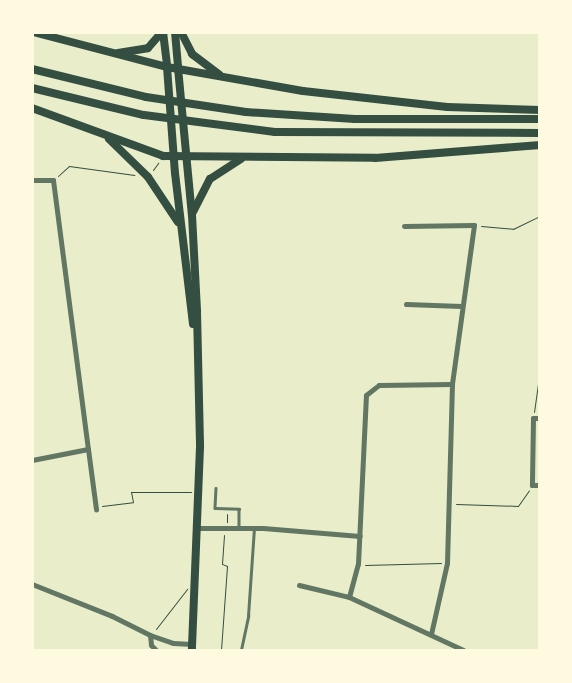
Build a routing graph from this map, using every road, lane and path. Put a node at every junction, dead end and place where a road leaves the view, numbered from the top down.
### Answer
1 (33, 32) edge
2 (162, 32) edge
3 (175, 32) edge
4 (181, 32) edge
5 (116, 53) junction
6 (167, 67) junction
7 (178, 68) junction
8 (32, 69) edge
9 (219, 74) junction
10 (32, 88) edge
11 (32, 108) edge
12 (540, 110) edge
13 (540, 119) edge
14 (540, 132) edge
15 (108, 138) junction
16 (540, 145) edge
17 (163, 156) junction
18 (175, 156) junction
19 (186, 157) junction
20 (242, 158) junction
21 (148, 177) junction
22 (32, 180) edge
23 (53, 180) junction
24 (192, 215) junction
25 (540, 216) edge
26 (474, 225) junction
27 (404, 226) dead end
28 (181, 228) junction
29 (194, 248) junction
30 (183, 249) junction
31 (406, 304) dead end
32 (461, 306) junction
33 (196, 338) junction
34 (540, 370) edge
35 (452, 384) junction
36 (533, 418) junction
37 (540, 418) edge
38 (88, 449) junction
39 (32, 460) edge
40 (532, 485) junction
41 (540, 485) edge
42 (216, 488) dead end
43 (199, 492) junction
44 (448, 504) junction
45 (96, 508) joint
46 (227, 508) junction
47 (227, 527) junction
48 (239, 527) junction
49 (198, 528) junction
50 (254, 528) junction
51 (360, 536) junction
52 (447, 563) junction
53 (358, 564) junction
54 (32, 584) edge
55 (194, 584) junction
56 (299, 585) dead end
57 (349, 597) junction
58 (431, 634) junction
59 (150, 635) junction
60 (192, 647) edge
61 (156, 650) edge
62 (221, 650) edge
63 (241, 650) edge
64 (463, 650) edge

1 - 5 main road
2 - 5 main road
2 - 6 main road
3 - 7 main road
4 - 9 main road
5 - 6 main road
6 - 7 main road
6 - 18 main road
7 - 9 main road
7 - 19 main road
8 - 13 main road
9 - 12 main road
10 - 14 main road
11 - 15 main road
15 - 17 main road
15 - 21 main road
16 - 20 main road
17 - 18 main road
17 - 21 path
18 - 19 main road
18 - 28 main road
19 - 20 main road
19 - 24 main road
20 - 24 main road
21 - 23 path
21 - 28 main road
22 - 23 street
23 - 38 street
24 - 29 main road
25 - 26 path
26 - 27 street
26 - 32 street
28 - 30 main road
29 - 30 main road
29 - 33 main road
30 - 33 main road
31 - 32 street
32 - 35 street
33 - 43 main road
34 - 36 path
35 - 44 street
35 - 51 street
36 - 37 street
36 - 40 street
38 - 39 street
38 - 45 street
40 - 41 street
40 - 44 path
42 - 46 lane
43 - 45 path
43 - 49 main road
44 - 52 street
46 - 47 path
46 - 48 lane
47 - 48 street
47 - 49 street
47 - 62 path
48 - 50 street
49 - 55 main road
50 - 51 street
50 - 63 lane
51 - 53 street
52 - 53 path
52 - 58 street
53 - 57 street
54 - 59 street
55 - 59 path
55 - 60 main road
56 - 57 street
57 - 58 street
58 - 64 street
59 - 60 street
59 - 61 street

